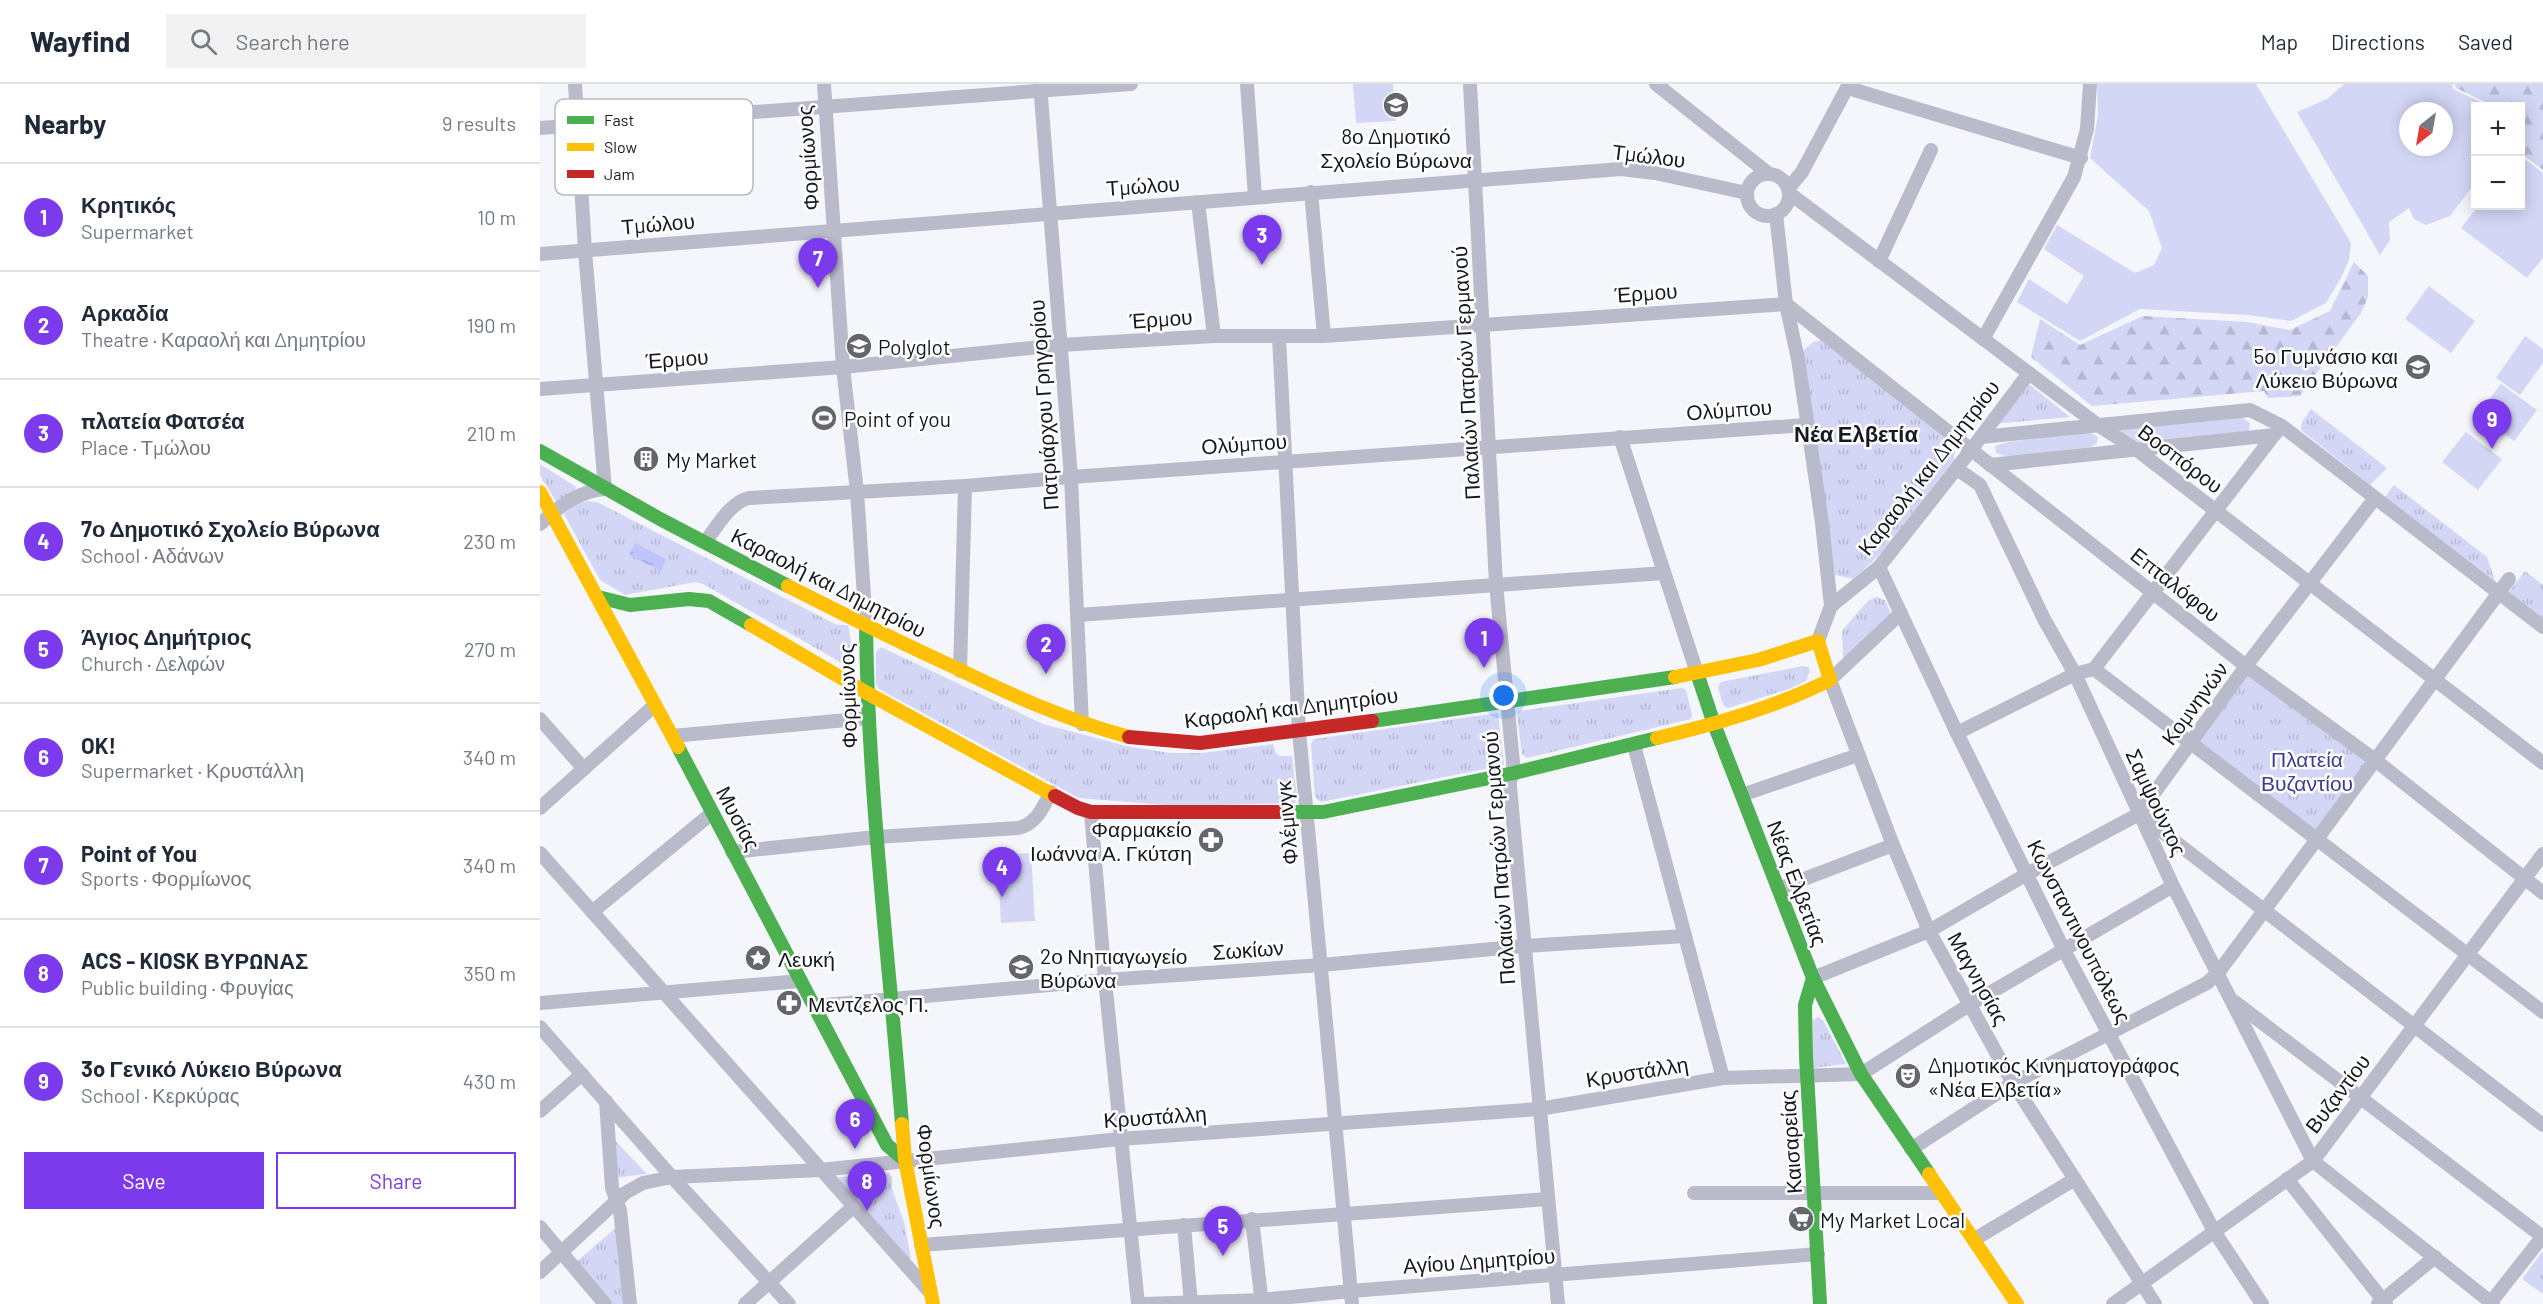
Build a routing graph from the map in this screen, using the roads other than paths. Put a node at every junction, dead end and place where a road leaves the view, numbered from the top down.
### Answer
1 (575, 84) edge
2 (824, 84) edge
3 (1131, 84) edge
4 (1247, 84) edge
5 (1470, 84) edge
6 (1656, 84) edge
7 (2090, 84) edge
8 (1849, 86) edge
9 (1040, 87) edge
10 (576, 99) edge
11 (825, 107) junction
12 (753, 113) edge
13 (555, 127) edge
14 (540, 128) edge
15 (1931, 150) dead end
16 (2080, 158) junction
17 (1769, 174) junction
18 (1475, 181) junction
19 (1789, 191) junction
20 (1311, 192) junction
21 (1747, 194) junction
22 (581, 195) edge
23 (1255, 197) junction
24 (1198, 202) junction
25 (1048, 212) junction
26 (1776, 214) junction
27 (833, 230) junction
28 (585, 251) junction
29 (540, 254) edge
30 (1879, 261) junction
31 (1786, 304) junction
32 (1484, 324) junction
33 (1214, 336) junction
34 (1324, 336) junction
35 (1279, 337) junction
36 (1983, 339) junction
37 (1060, 345) junction
38 (843, 367) junction
39 (2029, 373) junction
40 (596, 384) junction
41 (540, 389) edge
42 (1806, 425) junction
43 (2098, 425) junction
44 (2278, 430) junction
45 (1620, 437) junction
46 (1981, 437) junction
47 (1490, 447) junction
48 (1971, 450) junction
49 (2137, 450) junction
50 (541, 451) edge
51 (1286, 461) junction
52 (1990, 465) junction
53 (1957, 469) junction
54 (1071, 477) junction
55 (965, 486) junction
56 (605, 489) junction
57 (540, 492) edge
58 (857, 492) junction
59 (2375, 498) junction
60 (2216, 511) junction
61 (552, 513) junction
62 (540, 524) edge
63 (705, 542) junction
64 (1879, 567) junction
65 (1664, 573) junction
66 (2509, 579) dead end
67 (2310, 583) junction
68 (1496, 584) junction
69 (2499, 592) junction
70 (2154, 593) junction
71 (598, 597) junction
72 (1293, 600) junction
73 (1831, 606) junction
74 (1901, 613) junction
75 (1078, 615) junction
76 (866, 627) junction
77 (2543, 627) edge
78 (1818, 640) junction
79 (2246, 666) junction
80 (2094, 669) junction
81 (960, 671) junction
82 (1697, 673) junction
83 (2075, 674) junction
84 (2435, 679) junction
85 (1830, 680) junction
86 (867, 693) junction
87 (1507, 700) junction
88 (655, 705) junction
89 (540, 718) edge
90 (869, 718) junction
91 (1082, 724) junction
92 (1714, 724) junction
93 (1299, 731) junction
94 (1957, 733) junction
95 (672, 736) junction
96 (2191, 744) junction
97 (1634, 745) junction
98 (1858, 755) junction
99 (2375, 760) junction
100 (2543, 763) edge
101 (584, 770) junction
102 (1514, 773) junction
103 (1051, 792) junction
104 (1742, 795) junction
105 (540, 808) edge
106 (1091, 812) junction
107 (712, 813) junction
108 (1306, 813) junction
109 (2139, 814) junction
110 (876, 837) junction
111 (2317, 838) junction
112 (1893, 845) junction
113 (732, 852) junction
114 (540, 853) edge
115 (2543, 854) edge
116 (2027, 874) junction
117 (2525, 879) junction
118 (2173, 886) junction
119 (1778, 889) junction
120 (2543, 893) edge
121 (592, 912) junction
122 (2263, 912) junction
123 (1929, 931) junction
124 (1684, 936) junction
125 (1524, 946) junction
126 (2064, 950) junction
127 (2469, 953) junction
128 (1322, 965) junction
129 (2218, 973) junction
130 (1813, 978) junction
131 (1105, 980) junction
132 (800, 981) junction
133 (664, 994) junction
134 (2230, 999) junction
135 (892, 1000) junction
136 (540, 1003) edge
137 (1969, 1005) junction
138 (814, 1006) junction
139 (2543, 1012) edge
140 (540, 1027) edge
141 (2414, 1027) junction
142 (2110, 1035) junction
143 (582, 1074) junction
144 (1861, 1074) junction
145 (1807, 1076) junction
146 (1723, 1078) junction
147 (2013, 1083) junction
148 (2359, 1099) junction
149 (606, 1101) junction
150 (1539, 1109) junction
151 (540, 1111) edge
152 (1335, 1125) junction
153 (2543, 1125) edge
154 (1120, 1139) junction
155 (1911, 1149) junction
156 (905, 1160) junction
157 (2313, 1161) junction
158 (820, 1170) junction
159 (672, 1177) junction
160 (2075, 1179) junction
161 (2287, 1179) junction
162 (1815, 1192) junction
163 (1694, 1193) dead end
164 (1942, 1193) junction
165 (1548, 1199) junction
166 (618, 1200) junction
167 (853, 1207) junction
168 (1344, 1214) junction
169 (1252, 1219) junction
170 (1184, 1225) junction
171 (540, 1227) edge
172 (1129, 1230) junction
173 (2214, 1231) junction
174 (2543, 1237) edge
175 (1975, 1239) junction
176 (921, 1245) junction
177 (561, 1252) junction
178 (1818, 1254) junction
179 (2434, 1257) junction
180 (540, 1272) edge
181 (1555, 1276) junction
182 (770, 1282) junction
183 (2140, 1284) junction
184 (1351, 1297) edge
185 (932, 1298) edge
186 (1262, 1302) edge
187 (1191, 1303) edge
188 (2382, 1303) edge
189 (2492, 1303) edge
190 (605, 1304) edge
191 (630, 1304) edge
192 (745, 1304) edge
193 (789, 1304) edge
194 (1140, 1304) edge
195 (1558, 1304) edge
196 (1820, 1304) edge
197 (2017, 1304) edge
198 (2113, 1304) edge
199 (2155, 1304) edge
200 (2262, 1304) edge

1 - 10 street
2 - 11 street, Φορμίωνος
3 - 9 street
4 - 23 street
5 - 18 street, Παλαιών Πατρών Γερμανού
6 - 17 street
7 - 16 street
8 - 16 street
8 - 19 street
9 - 11 street
9 - 25 street, Πατριάρχου Γρηγορίου
11 - 12 street
11 - 27 street, Φορμίωνος
13 - 14 street
15 - 30 street
16 - 36 street
17 - 19 street
17 - 21 street
18 - 20 street, Τμώλου
18 - 21 street, Τμώλου
18 - 32 street, Παλαιών Πατρών Γερμανού
19 - 26 street
19 - 30 street, Βοσπόρου
20 - 23 street, Τμώλου
20 - 34 street
21 - 26 street
22 - 28 street
23 - 24 street, Τμώλου
24 - 25 street, Τμώλου
24 - 33 street
25 - 27 street, Τμώλου
25 - 37 street, Πατριάρχου Γρηγορίου
26 - 31 street
27 - 28 street, Τμώλου
27 - 38 street, Φορμίωνος
28 - 29 street, Τμώλου
28 - 40 street
30 - 36 street, Βοσπόρου
31 - 32 street, Έρμου
31 - 42 street
31 - 48 street, Επταλόφου
32 - 34 street, Έρμου
32 - 47 street, Παλαιών Πατρών Γερμανού
33 - 35 street, Έρμου
33 - 37 street, Έρμου
34 - 35 street, Έρμου
35 - 51 street, Φλέμινγκ
36 - 39 street, Βοσπόρου
37 - 38 street, Έρμου
37 - 54 street, Πατριάρχου Γρηγορίου
38 - 40 street, Έρμου
38 - 58 street, Φορμίωνος
39 - 43 street, Βοσπόρου
39 - 46 street, Καραολή και Δημητρίου
40 - 41 street, Έρμου
40 - 56 street
42 - 45 street, Ολύμπου
42 - 73 street
43 - 44 street
43 - 46 street
43 - 49 street, Βοσπόρου
44 - 49 street
44 - 59 street
44 - 60 street
45 - 47 street, Ολύμπου
45 - 65 street, Νέας Ελβετίας
46 - 48 street, Καραολή και Δημητρίου
47 - 51 street, Ολύμπου
47 - 68 street, Παλαιών Πατρών Γερμανού
48 - 52 street, Επταλόφου
48 - 53 street, Καραολή και Δημητρίου
49 - 52 street
49 - 60 street, Βοσπόρου
50 - 56 street, Καραολή και Δημητρίου
51 - 54 street, Ολύμπου
51 - 72 street, Φλέμινγκ
52 - 70 street, Επταλόφου
53 - 64 street, Καραολή και Δημητρίου
53 - 83 street, Σαμψούντος
54 - 55 street, Ολύμπου
54 - 75 street, Πατριάρχου Γρηγορίου
55 - 58 street, Ολύμπου
55 - 81 street
56 - 61 street
56 - 63 street, Καραολή και Δημητρίου
57 - 61 street, Μυσίας
58 - 63 street, Ολύμπου
58 - 76 street, Φορμίωνος
59 - 67 street, Κομνηνών
59 - 69 street
60 - 67 street, Βοσπόρου
60 - 70 street
61 - 62 street
61 - 71 street, Μυσίας
63 - 76 street, Καραολή και Δημητρίου
64 - 73 street, Καραολή και Δημητρίου
64 - 74 street, Κωνσταντινουπόλεως
65 - 68 street
65 - 82 street, Νέας Ελβετίας
66 - 69 street
67 - 79 street, Κομνηνών
67 - 84 street, Βοσπόρου
68 - 72 street
68 - 87 street, Παλαιών Πατρών Γερμανού
69 - 77 street
69 - 84 street
70 - 79 street, Επταλόφου
70 - 80 street
71 - 86 street
71 - 88 street, Μυσίας
72 - 75 street
72 - 93 street, Φλέμινγκ
73 - 78 street, Καραολή και Δημητρίου
74 - 85 street
74 - 94 street, Κωνσταντινουπόλεως
75 - 91 street, Πατριάρχου Γρηγορίου
76 - 81 street, Καραολή και Δημητρίου
76 - 86 street, Φορμίωνος
78 - 82 street, Καραολή και Δημητρίου
78 - 85 street
79 - 96 street, Κομνηνών
79 - 99 street, Επταλόφου
80 - 83 street
80 - 96 street
81 - 91 street, Καραολή και Δημητρίου
82 - 87 street, Καραολή και Δημητρίου
82 - 92 street, Νέας Ελβετίας
83 - 94 street
83 - 109 street, Σαμψούντος
84 - 99 street
84 - 100 street, Βοσπόρου
85 - 92 street
85 - 98 street, Μαγνησίας
86 - 90 street, Φορμίωνος
86 - 103 street
87 - 93 street, Καραολή και Δημητρίου
87 - 102 street, Παλαιών Πατρών Γερμανού
88 - 95 street, Μυσίας
88 - 101 street
89 - 101 street
90 - 95 street
90 - 110 street, Φορμίωνος
91 - 93 street, Καραολή και Δημητρίου
92 - 97 street
92 - 104 street, Νέας Ελβετίας
93 - 108 street, Φλέμινγκ
94 - 116 street, Κωνσταντινουπόλεως
95 - 107 street, Μυσίας
96 - 109 street, Κομνηνών
96 - 111 street
97 - 102 street
97 - 124 street
98 - 104 street
98 - 112 street, Μαγνησίας
99 - 111 street
99 - 117 street, Επταλόφου
101 - 105 street
102 - 108 street
102 - 125 street, Παλαιών Πατρών Γερμανού
103 - 106 street
103 - 110 street
104 - 119 street, Νέας Ελβετίας
106 - 108 street
106 - 131 street
107 - 113 street, Μυσίας
107 - 121 street
108 - 128 street, Φλέμινγκ
109 - 116 street, Κομνηνών
109 - 118 street, Σαμψούντος
109 - 122 street
110 - 113 street
110 - 135 street, Φορμίωνος
111 - 122 street
111 - 127 street
112 - 119 street
112 - 123 street, Μαγνησίας
113 - 132 street, Μυσίας
114 - 121 street
115 - 117 street, Βυζαντίου
116 - 123 street, Κομνηνών
116 - 126 street, Κωνσταντινουπόλεως
117 - 120 street, Επταλόφου
117 - 127 street, Βυζαντίου
118 - 126 street
118 - 129 street, Σαμψούντος
119 - 130 street, Νέας Ελβετίας
121 - 133 street
122 - 129 street
122 - 141 street
123 - 130 street, Κομνηνών
123 - 137 street, Μαγνησίας
124 - 125 street, Σωκίων
124 - 146 street
125 - 128 street, Σωκίων
125 - 150 street, Παλαιών Πατρών Γερμανού
126 - 137 street
126 - 142 street, Κωνσταντινουπόλεως
127 - 139 street
127 - 141 street, Βυζαντίου
128 - 131 street, Σωκίων
128 - 152 street, Φλέμινγκ
129 - 134 street, Σαμψούντος
129 - 142 street
130 - 144 street, Νέας Ελβετίας
130 - 145 street, Καισαρείας
131 - 135 street, Σωκίων
131 - 154 street
132 - 133 street
132 - 138 street, Μυσίας
133 - 136 street
133 - 158 street
134 - 148 street
134 - 157 street, Σαμψούντος
135 - 138 street, Σωκίων
135 - 156 street, Φορμίωνος
137 - 144 street
137 - 147 street, Μαγνησίας
138 - 156 street, Μυσίας
140 - 143 street
141 - 148 street, Βυζαντίου
141 - 153 street
142 - 147 street
142 - 173 street, Κωνσταντινουπόλεως
143 - 149 street
143 - 151 street
144 - 145 street, Κρυστάλλη
144 - 155 street, Νέας Ελβετίας
145 - 146 street, Κρυστάλλη
145 - 162 street, Καισαρείας
146 - 150 street, Κρυστάλλη
147 - 155 street
147 - 160 street, Μαγνησίας
148 - 157 street, Βυζαντίου
148 - 174 street
149 - 159 street
149 - 166 street
150 - 152 street, Κρυστάλλη
150 - 165 street, Παλαιών Πατρών Γερμανού
152 - 154 street, Κρυστάλλη
152 - 168 street, Φλέμινγκ
154 - 156 street, Κρυστάλλη
154 - 172 street
155 - 164 street, Νέας Ελβετίας
156 - 158 street, Κρυστάλλη
156 - 176 street, Φορμίωνος
157 - 161 street, Βυζαντίου
157 - 179 street
158 - 159 street, Κρυστάλλη
158 - 167 street
159 - 166 street, Κρυστάλλη
159 - 182 street
160 - 175 street
160 - 183 street, Μαγνησίας
161 - 173 street, Βυζαντίου
161 - 188 street
162 - 163 street
162 - 164 street
162 - 178 street, Καισαρείας
164 - 175 street, Νέας Ελβετίας
165 - 168 street
165 - 181 street, Παλαιών Πατρών Γερμανού
166 - 177 street, Κρυστάλλη
166 - 191 street
167 - 182 street
167 - 185 street
168 - 169 street
168 - 184 street, Φλέμινγκ
169 - 170 street
169 - 186 street
170 - 172 street
170 - 187 street
171 - 177 street
172 - 176 street
172 - 194 street
173 - 183 street, Βυζαντίου
173 - 200 street, Κωνσταντινουπόλεως
174 - 189 street
175 - 197 street, Νέας Ελβετίας
176 - 185 street, Φορμίωνος
177 - 180 street, Κρυστάλλη
177 - 190 street
178 - 181 street, Αγίου Δημητρίου
178 - 196 street, Καισαρείας
179 - 188 street
179 - 189 street
181 - 184 street, Αγίου Δημητρίου
181 - 195 street, Παλαιών Πατρών Γερμανού
182 - 192 street
182 - 193 street
183 - 198 street, Βυζαντίου
183 - 199 street, Μαγνησίας
184 - 186 street, Αγίου Δημητρίου
186 - 187 street, Αγίου Δημητρίου
187 - 194 street, Αγίου Δημητρίου

